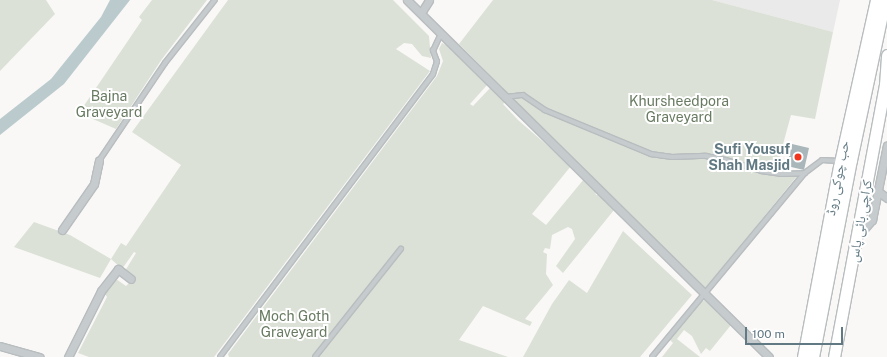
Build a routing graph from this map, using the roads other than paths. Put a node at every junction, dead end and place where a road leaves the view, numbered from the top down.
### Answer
1 (215, 0) edge
2 (407, 0) edge
3 (429, 0) edge
4 (876, 0) edge
5 (885, 0) edge
6 (421, 13) junction
7 (441, 33) junction
8 (887, 55) edge
9 (886, 82) edge
10 (505, 97) junction
11 (887, 145) edge
12 (99, 161) joint
13 (840, 161) junction
14 (805, 172) junction
15 (880, 192) junction
16 (887, 198) edge
17 (62, 230) dead end
18 (856, 239) junction
19 (401, 249) dead end
20 (131, 279) dead end
21 (703, 293) junction
22 (0, 346) edge
23 (39, 357) edge
24 (68, 357) edge
25 (220, 357) edge
26 (315, 357) edge
27 (652, 357) edge
28 (769, 357) edge
29 (803, 357) edge
30 (813, 357) edge
31 (834, 357) edge

1 - 12 lane
2 - 6 street
3 - 6 street
4 - 13 highway, حب چوکی روڈ
5 - 30 highway
6 - 7 street
7 - 10 street
7 - 25 lane
8 - 9 highway, کراچی بائی پاس
9 - 18 highway, کراچی بائی پاس
10 - 14 lane
10 - 21 street
11 - 15 street
12 - 17 street
13 - 14 lane
13 - 29 highway, حب چوکی روڈ
14 - 21 lane
15 - 16 street
15 - 18 street
18 - 31 highway, کراچی بائی پاس
19 - 26 lane
20 - 24 street
21 - 27 lane
21 - 28 street
22 - 23 street

